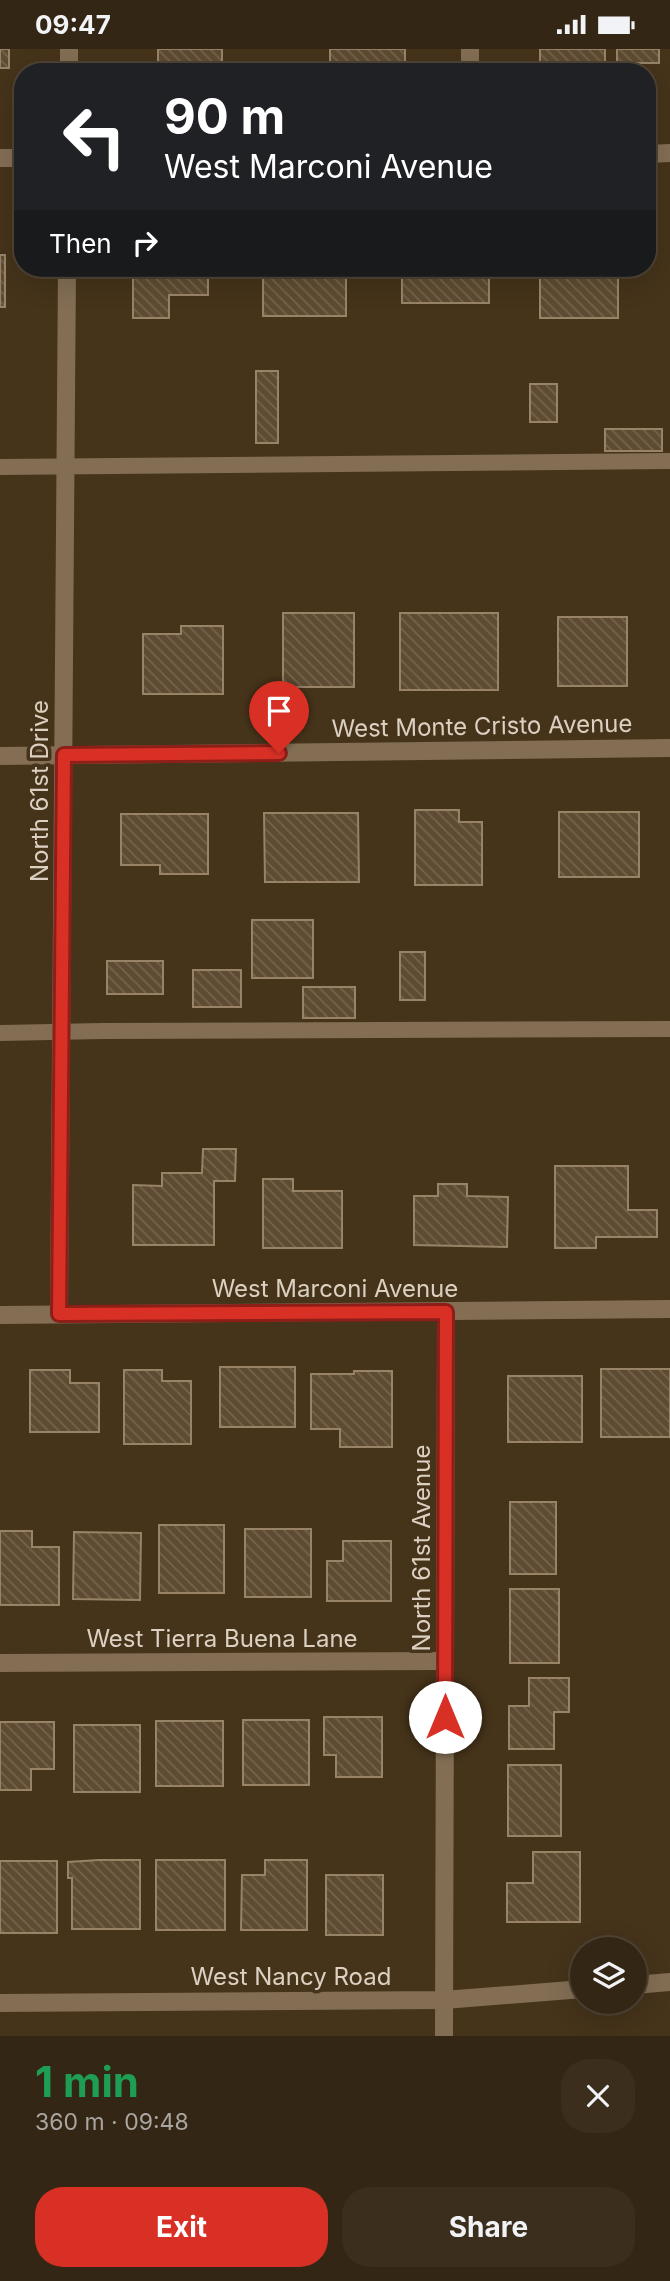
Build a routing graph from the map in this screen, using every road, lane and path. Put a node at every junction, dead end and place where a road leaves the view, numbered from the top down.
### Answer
1 (67, 277) edge
2 (670, 461) edge
3 (0, 467) edge
4 (66, 467) junction
5 (670, 748) edge
6 (64, 755) junction
7 (0, 756) edge
8 (670, 1029) edge
9 (62, 1032) junction
10 (0, 1033) edge
11 (670, 1309) edge
12 (446, 1312) junction
13 (59, 1314) junction
14 (0, 1315) edge
15 (445, 1661) junction
16 (0, 1663) edge
17 (670, 1982) edge
18 (647, 1984) edge
19 (570, 1990) edge
20 (444, 2000) junction
21 (0, 2003) edge
22 (444, 2036) edge

1 - 4 street, North 61st Drive
2 - 4 lane
3 - 4 lane
4 - 6 street, North 61st Drive
5 - 6 street, West Monte Cristo Avenue
6 - 7 street, West Monte Cristo Avenue
6 - 9 street, North 61st Drive
8 - 9 lane
9 - 10 lane
9 - 13 street, North 61st Drive
11 - 12 street, West Marconi Avenue
12 - 13 street, West Marconi Avenue
12 - 15 street, North 61st Avenue
13 - 14 street, West Marconi Avenue
15 - 16 street, West Tierra Buena Lane
15 - 20 street, North 61st Avenue
17 - 18 street
19 - 20 street, West Nancy Road
20 - 21 street, West Nancy Road
20 - 22 street, North 61st Avenue

